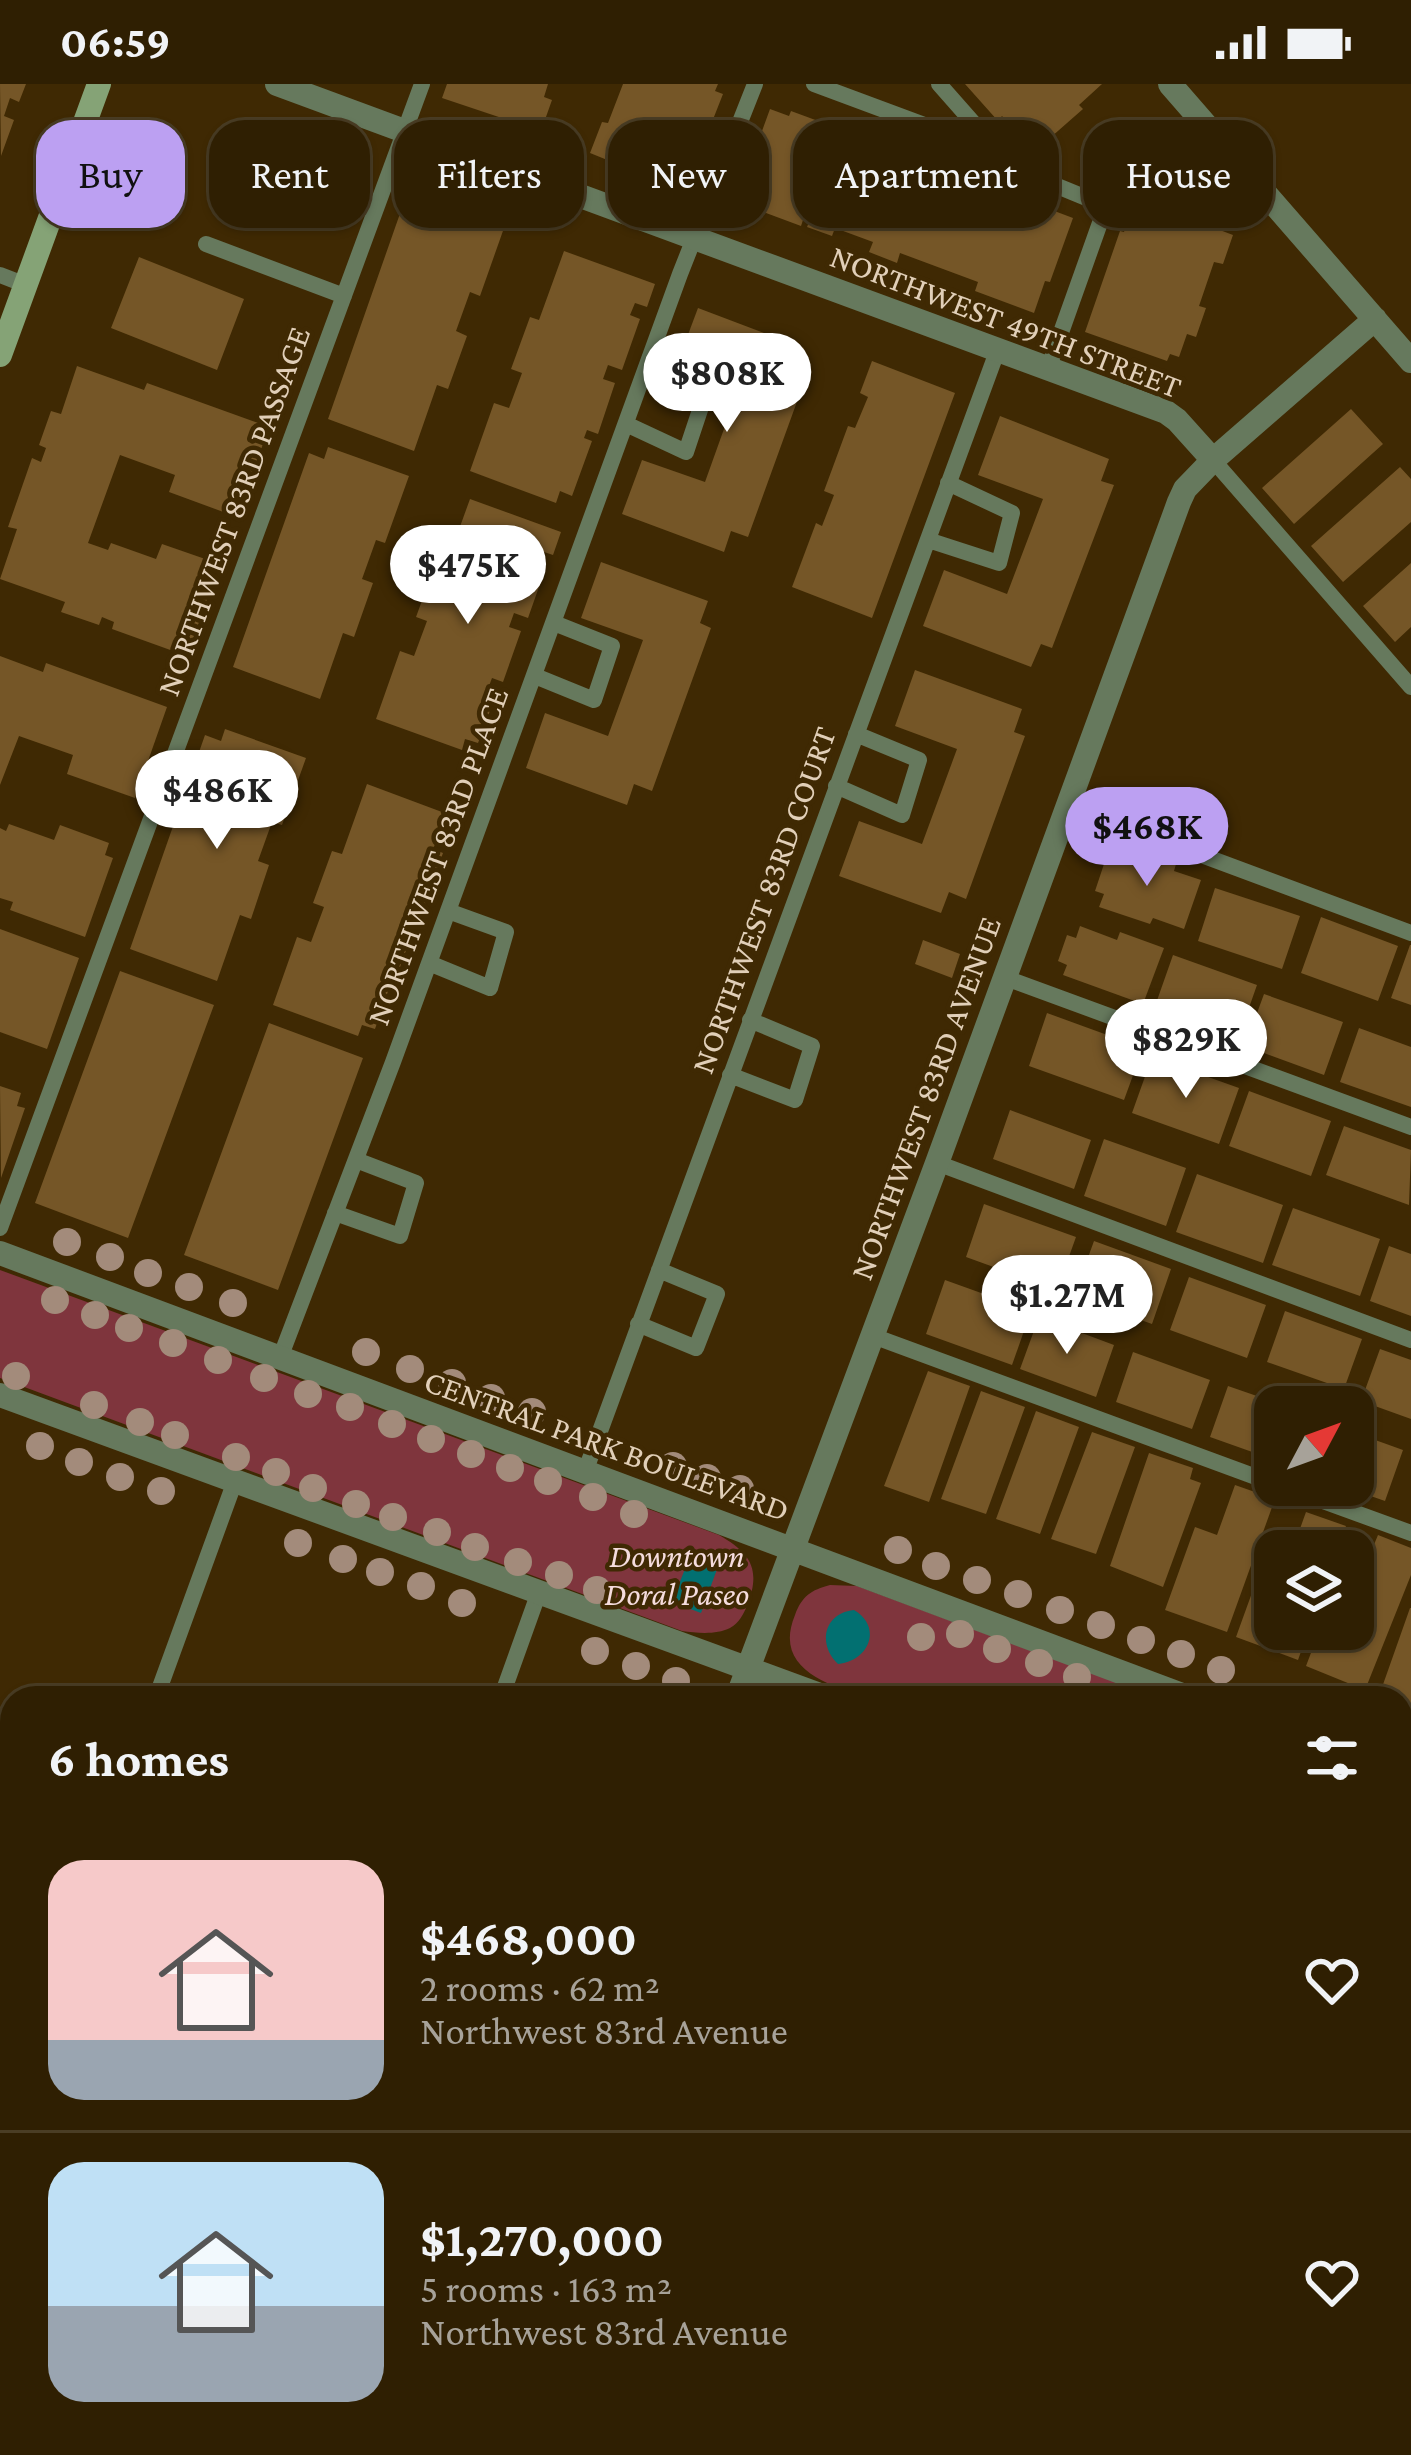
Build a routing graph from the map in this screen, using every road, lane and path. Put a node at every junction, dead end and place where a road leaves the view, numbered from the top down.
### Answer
1 (99, 84) edge
2 (277, 84) edge
3 (422, 84) edge
4 (755, 84) edge
5 (814, 84) edge
6 (939, 84) edge
7 (1171, 84) edge
8 (1199, 117) junction
9 (409, 120) edge
10 (911, 120) edge
11 (970, 120) edge
12 (1195, 120) edge
13 (394, 127) edge
14 (394, 161) edge
15 (584, 197) edge
16 (1098, 228) edge
17 (694, 238) junction
18 (206, 244) dead end
19 (0, 275) edge
20 (26, 285) junction
21 (344, 296) junction
22 (1375, 319) junction
23 (998, 349) junction
24 (0, 355) edge
25 (1411, 361) edge
26 (1048, 369) junction
27 (644, 374) junction
28 (626, 424) junction
29 (1213, 460) junction
30 (948, 483) junction
31 (928, 540) junction
32 (554, 623) junction
33 (535, 676) junction
34 (1411, 687) edge
35 (856, 734) junction
36 (836, 786) junction
37 (1067, 805) junction
38 (448, 911) junction
39 (1411, 933) edge
40 (429, 963) junction
41 (1006, 978) junction
42 (750, 1020) junction
43 (730, 1075) junction
44 (1411, 1127) edge
45 (356, 1160) junction
46 (938, 1163) junction
47 (335, 1213) junction
48 (0, 1228) edge
49 (0, 1253) edge
50 (658, 1270) junction
51 (638, 1324) junction
52 (873, 1336) junction
53 (1411, 1340) edge
54 (280, 1358) junction
55 (0, 1395) edge
56 (584, 1472) junction
57 (1254, 1476) edge
58 (235, 1481) junction
59 (1337, 1506) edge
60 (1411, 1533) edge
61 (793, 1550) junction
62 (539, 1592) junction
63 (748, 1669) junction
64 (159, 1686) edge
65 (505, 1686) edge
66 (742, 1686) edge
67 (795, 1686) edge
68 (1158, 1686) edge

1 - 20 street
2 - 13 street, NORTHWEST 49TH STREET
3 - 9 lane, NORTHWEST 83RD PASSAGE
4 - 17 lane, NORTHWEST 83RD PLACE
5 - 10 lane
6 - 11 lane
7 - 8 street
8 - 12 lane
8 - 22 street
14 - 21 lane, NORTHWEST 83RD PASSAGE
15 - 17 street, NORTHWEST 49TH STREET
16 - 26 lane
17 - 23 street, NORTHWEST 49TH STREET
17 - 27 lane, NORTHWEST 83RD PLACE
18 - 21 lane
19 - 20 lane
20 - 24 street
21 - 48 lane, NORTHWEST 83RD PASSAGE
22 - 25 street
22 - 29 street, NORTHWEST 83RD AVENUE
23 - 26 street, NORTHWEST 49TH STREET
23 - 30 lane, NORTHWEST 83RD COURT
26 - 29 street, NORTHWEST 49TH STREET
27 - 28 lane, NORTHWEST 83RD PLACE
27 - 28 lane
28 - 32 lane, NORTHWEST 83RD PLACE
29 - 34 lane, NORTHWEST 49TH STREET
29 - 37 street, NORTHWEST 83RD AVENUE
30 - 31 lane, NORTHWEST 83RD COURT
30 - 31 lane
31 - 35 lane, NORTHWEST 83RD COURT
32 - 33 lane, NORTHWEST 83RD PLACE
32 - 33 lane
33 - 38 lane, NORTHWEST 83RD PLACE
35 - 36 lane, NORTHWEST 83RD COURT
35 - 36 lane
36 - 42 lane, NORTHWEST 83RD COURT
37 - 39 lane
37 - 41 street, NORTHWEST 83RD AVENUE
38 - 40 lane, NORTHWEST 83RD PLACE
38 - 40 lane
40 - 45 lane, NORTHWEST 83RD PLACE
41 - 44 lane
41 - 46 street, NORTHWEST 83RD AVENUE
42 - 43 lane, NORTHWEST 83RD COURT
42 - 43 lane
43 - 50 lane, NORTHWEST 83RD COURT
45 - 47 lane, NORTHWEST 83RD PLACE
45 - 47 lane
46 - 52 street, NORTHWEST 83RD AVENUE
46 - 53 lane
47 - 54 lane, NORTHWEST 83RD PLACE
49 - 54 street, CENTRAL PARK BOULEVARD
50 - 51 lane, NORTHWEST 83RD COURT
50 - 51 lane
51 - 56 lane, NORTHWEST 83RD COURT
52 - 57 lane
52 - 61 street, NORTHWEST 83RD AVENUE
54 - 56 street, CENTRAL PARK BOULEVARD
55 - 58 street
56 - 61 street, CENTRAL PARK BOULEVARD
58 - 62 street
58 - 64 lane
59 - 60 lane
61 - 63 street, NORTHWEST 83RD AVENUE
61 - 68 street, CENTRAL PARK BOULEVARD
62 - 63 street
62 - 65 lane
63 - 66 street, NORTHWEST 83RD AVENUE
63 - 67 street

